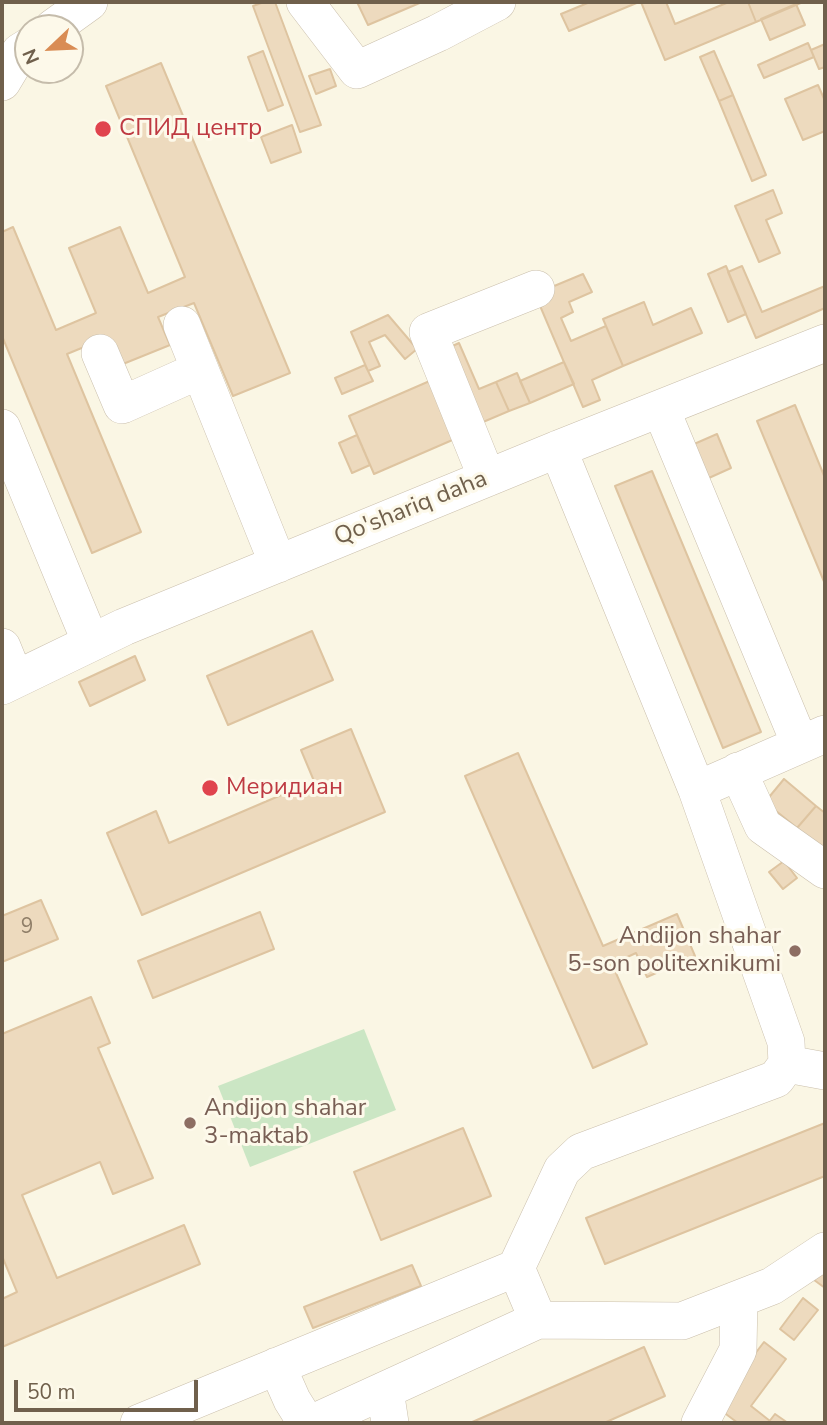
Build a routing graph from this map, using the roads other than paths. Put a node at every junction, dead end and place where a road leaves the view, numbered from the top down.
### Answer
1 (89, 2) edge
2 (305, 2) edge
3 (497, 2) edge
4 (73, 14) edge
5 (14, 62) edge
6 (2, 82) edge
7 (536, 289) dead end
8 (182, 325) dead end
9 (825, 343) edge
10 (100, 353) dead end
11 (200, 370) junction
12 (661, 409) junction
13 (2, 428) edge
14 (558, 449) junction
15 (487, 478) junction
16 (278, 564) junction
17 (91, 643) junction
18 (6, 671) edge
19 (813, 739) edge
20 (738, 771) junction
21 (697, 790) junction
22 (825, 870) edge
23 (788, 1064) junction
24 (825, 1071) edge
25 (825, 1251) edge
26 (516, 1268) junction
27 (739, 1299) junction
28 (538, 1320) junction
29 (277, 1366) junction
30 (387, 1407) edge
31 (195, 1413) edge
32 (139, 1423) edge
33 (700, 1423) edge

1 - 4 street
2 - 3 street
5 - 6 street
7 - 15 street
8 - 11 street
9 - 12 street, Qo'shariq daha
10 - 11 street
11 - 16 street
12 - 14 street, Qo'shariq daha
12 - 19 street
13 - 17 street
14 - 15 street, Qo'shariq daha
14 - 21 street
15 - 16 street, Qo'shariq daha
16 - 17 street, Qo'shariq daha
17 - 18 street, Qo'shariq daha
19 - 20 street
20 - 21 street
20 - 22 street
21 - 23 street
23 - 24 street
23 - 26 street
25 - 27 street
26 - 28 street
26 - 29 street
27 - 28 street
27 - 33 street
28 - 30 street
29 - 30 street
29 - 31 street
31 - 32 street

